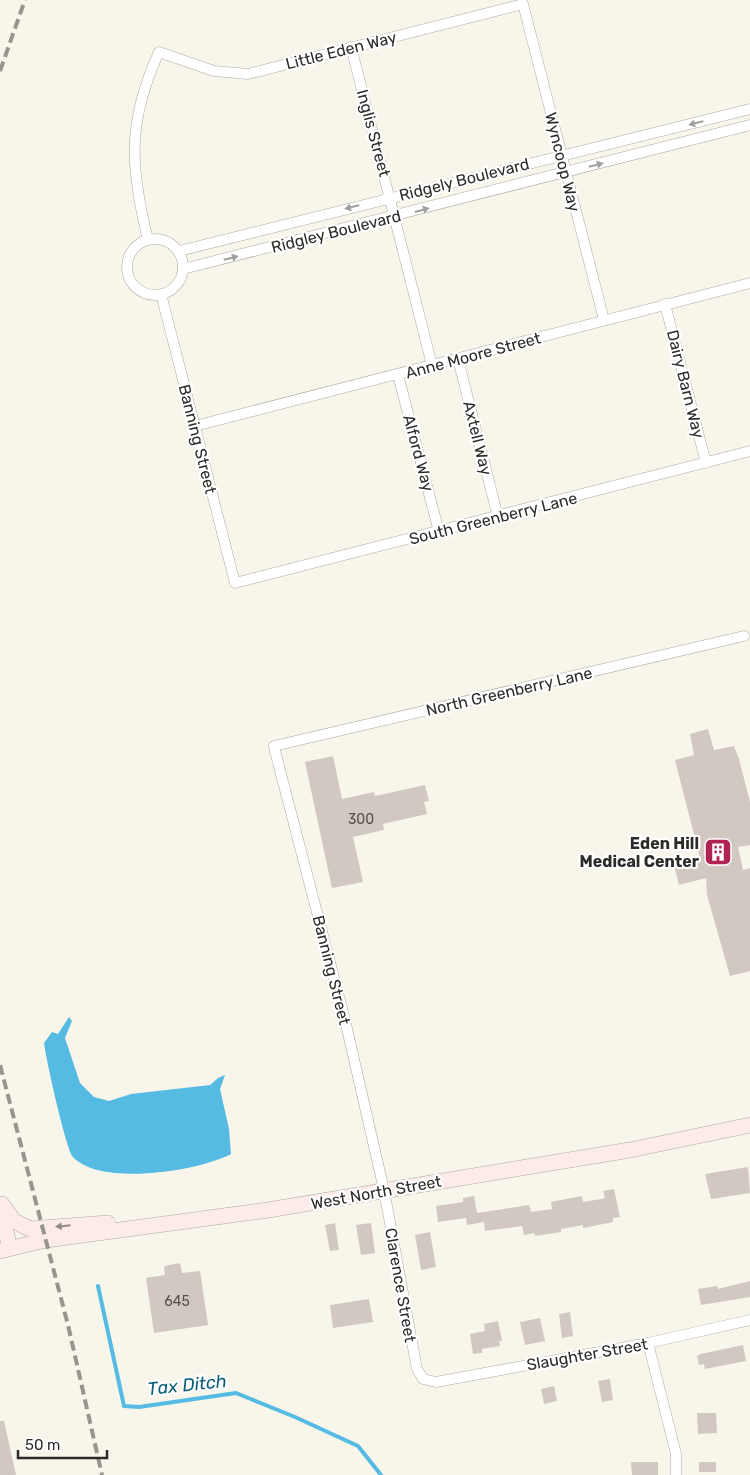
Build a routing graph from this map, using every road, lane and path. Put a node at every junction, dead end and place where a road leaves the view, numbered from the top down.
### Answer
1 (523, 4) joint
2 (351, 47) junction
3 (750, 109) edge
4 (725, 116) junction
5 (750, 125) edge
6 (729, 131) junction
7 (561, 156) junction
8 (566, 172) junction
9 (391, 197) junction
10 (396, 217) junction
11 (148, 240) junction
12 (178, 251) junction
13 (183, 269) junction
14 (750, 284) edge
15 (161, 294) junction
16 (666, 304) junction
17 (604, 320) junction
18 (458, 358) junction
19 (432, 365) junction
20 (398, 375) junction
21 (195, 426) junction
22 (750, 451) edge
23 (706, 463) junction
24 (498, 517) junction
25 (439, 532) junction
26 (235, 583) joint
27 (744, 636) dead end
28 (275, 748) joint
29 (750, 1125) edge
30 (384, 1190) junction
31 (1, 1199) edge
32 (164, 1224) junction
33 (5, 1250) edge
34 (750, 1320) edge
35 (648, 1343) junction
36 (423, 1379) joint
37 (676, 1475) edge

1 - 2 street, Little Eden Way
1 - 7 street, Wyncoop Way
2 - 9 street, Inglis Street
2 - 11 street, Little Eden Way
3 - 4 street, Ridgely Boulevard
4 - 6 street
4 -> 7 street, Ridgely Boulevard
5 - 6 street, Ridgley Boulevard
8 -> 6 street, Ridgley Boulevard
7 - 8 street, Wyncoop Way
7 - 9 street, Ridgely Boulevard
10 -> 8 street, Ridgley Boulevard
8 - 17 street, Wyncoop Way
9 - 10 street, Inglis Street
9 -> 12 street, Ridgely Boulevard
13 -> 10 street, Ridgley Boulevard
10 - 19 street, Inglis Street
11 - 12 street
11 - 15 street
12 - 13 street
13 - 15 street
14 - 16 street, Anne Moore Street
15 - 21 street, Banning Street
16 - 17 street, Anne Moore Street
16 - 23 street, Dairy Barn Way
17 - 18 street, Anne Moore Street
18 - 19 street, Anne Moore Street
18 - 24 street, Axtell Way
19 - 20 street, Anne Moore Street
20 - 21 street, Anne Moore Street
20 - 25 street, Alford Way
21 - 26 street, Banning Street
22 - 23 street, South Greenberry Lane
23 - 24 street, South Greenberry Lane
24 - 25 street, South Greenberry Lane
25 - 26 street, South Greenberry Lane
27 - 28 street, North Greenberry Lane
28 - 30 street, Banning Street
29 - 30 main road, West North Street
30 - 32 main road, West North Street
30 - 36 street, Clarence Street
32 -> 31 main road
31 - 33 main road
32 - 33 main road, West North Street
34 - 35 street, Slaughter Street
35 - 36 street, Slaughter Street
35 - 37 street

